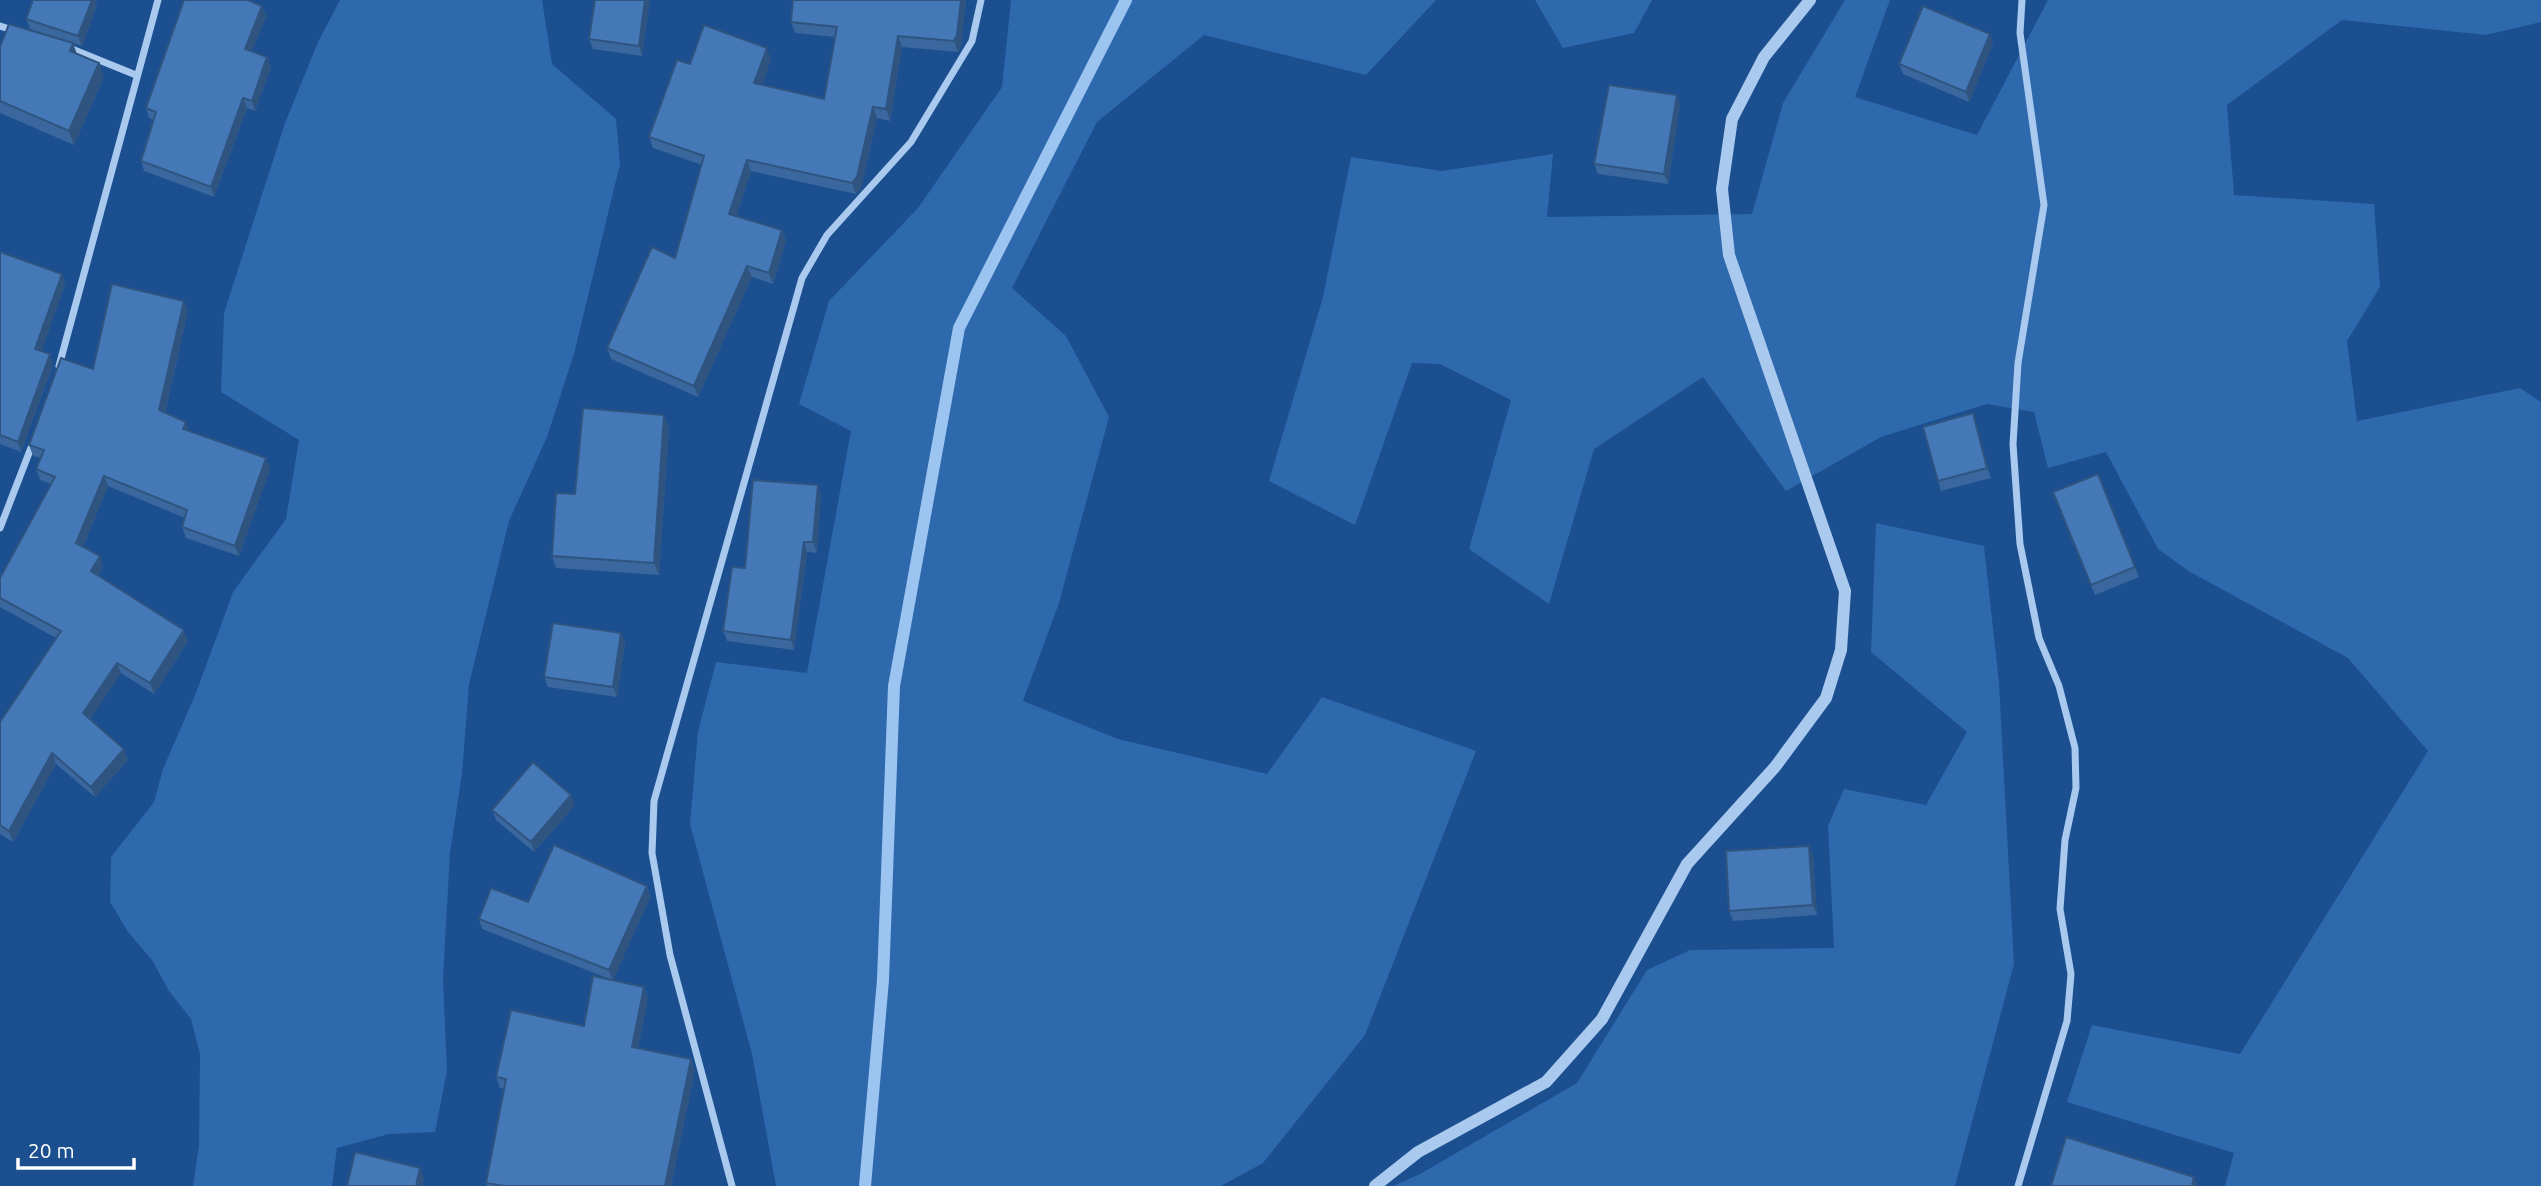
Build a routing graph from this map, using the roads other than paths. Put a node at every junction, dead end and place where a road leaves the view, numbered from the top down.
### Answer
1 (158, 0) edge
2 (981, 0) edge
3 (1810, 0) edge
4 (2022, 0) edge
5 (0, 26) edge
6 (24, 33) edge
7 (61, 45) edge
8 (136, 75) junction
9 (57, 372) edge
10 (39, 425) edge
11 (1, 523) edge
12 (732, 1186) edge
13 (1374, 1186) edge
14 (2018, 1186) edge

1 - 8 street
2 - 12 street
3 - 13 street
4 - 14 street
5 - 6 street
7 - 8 street
8 - 9 street
10 - 11 street

